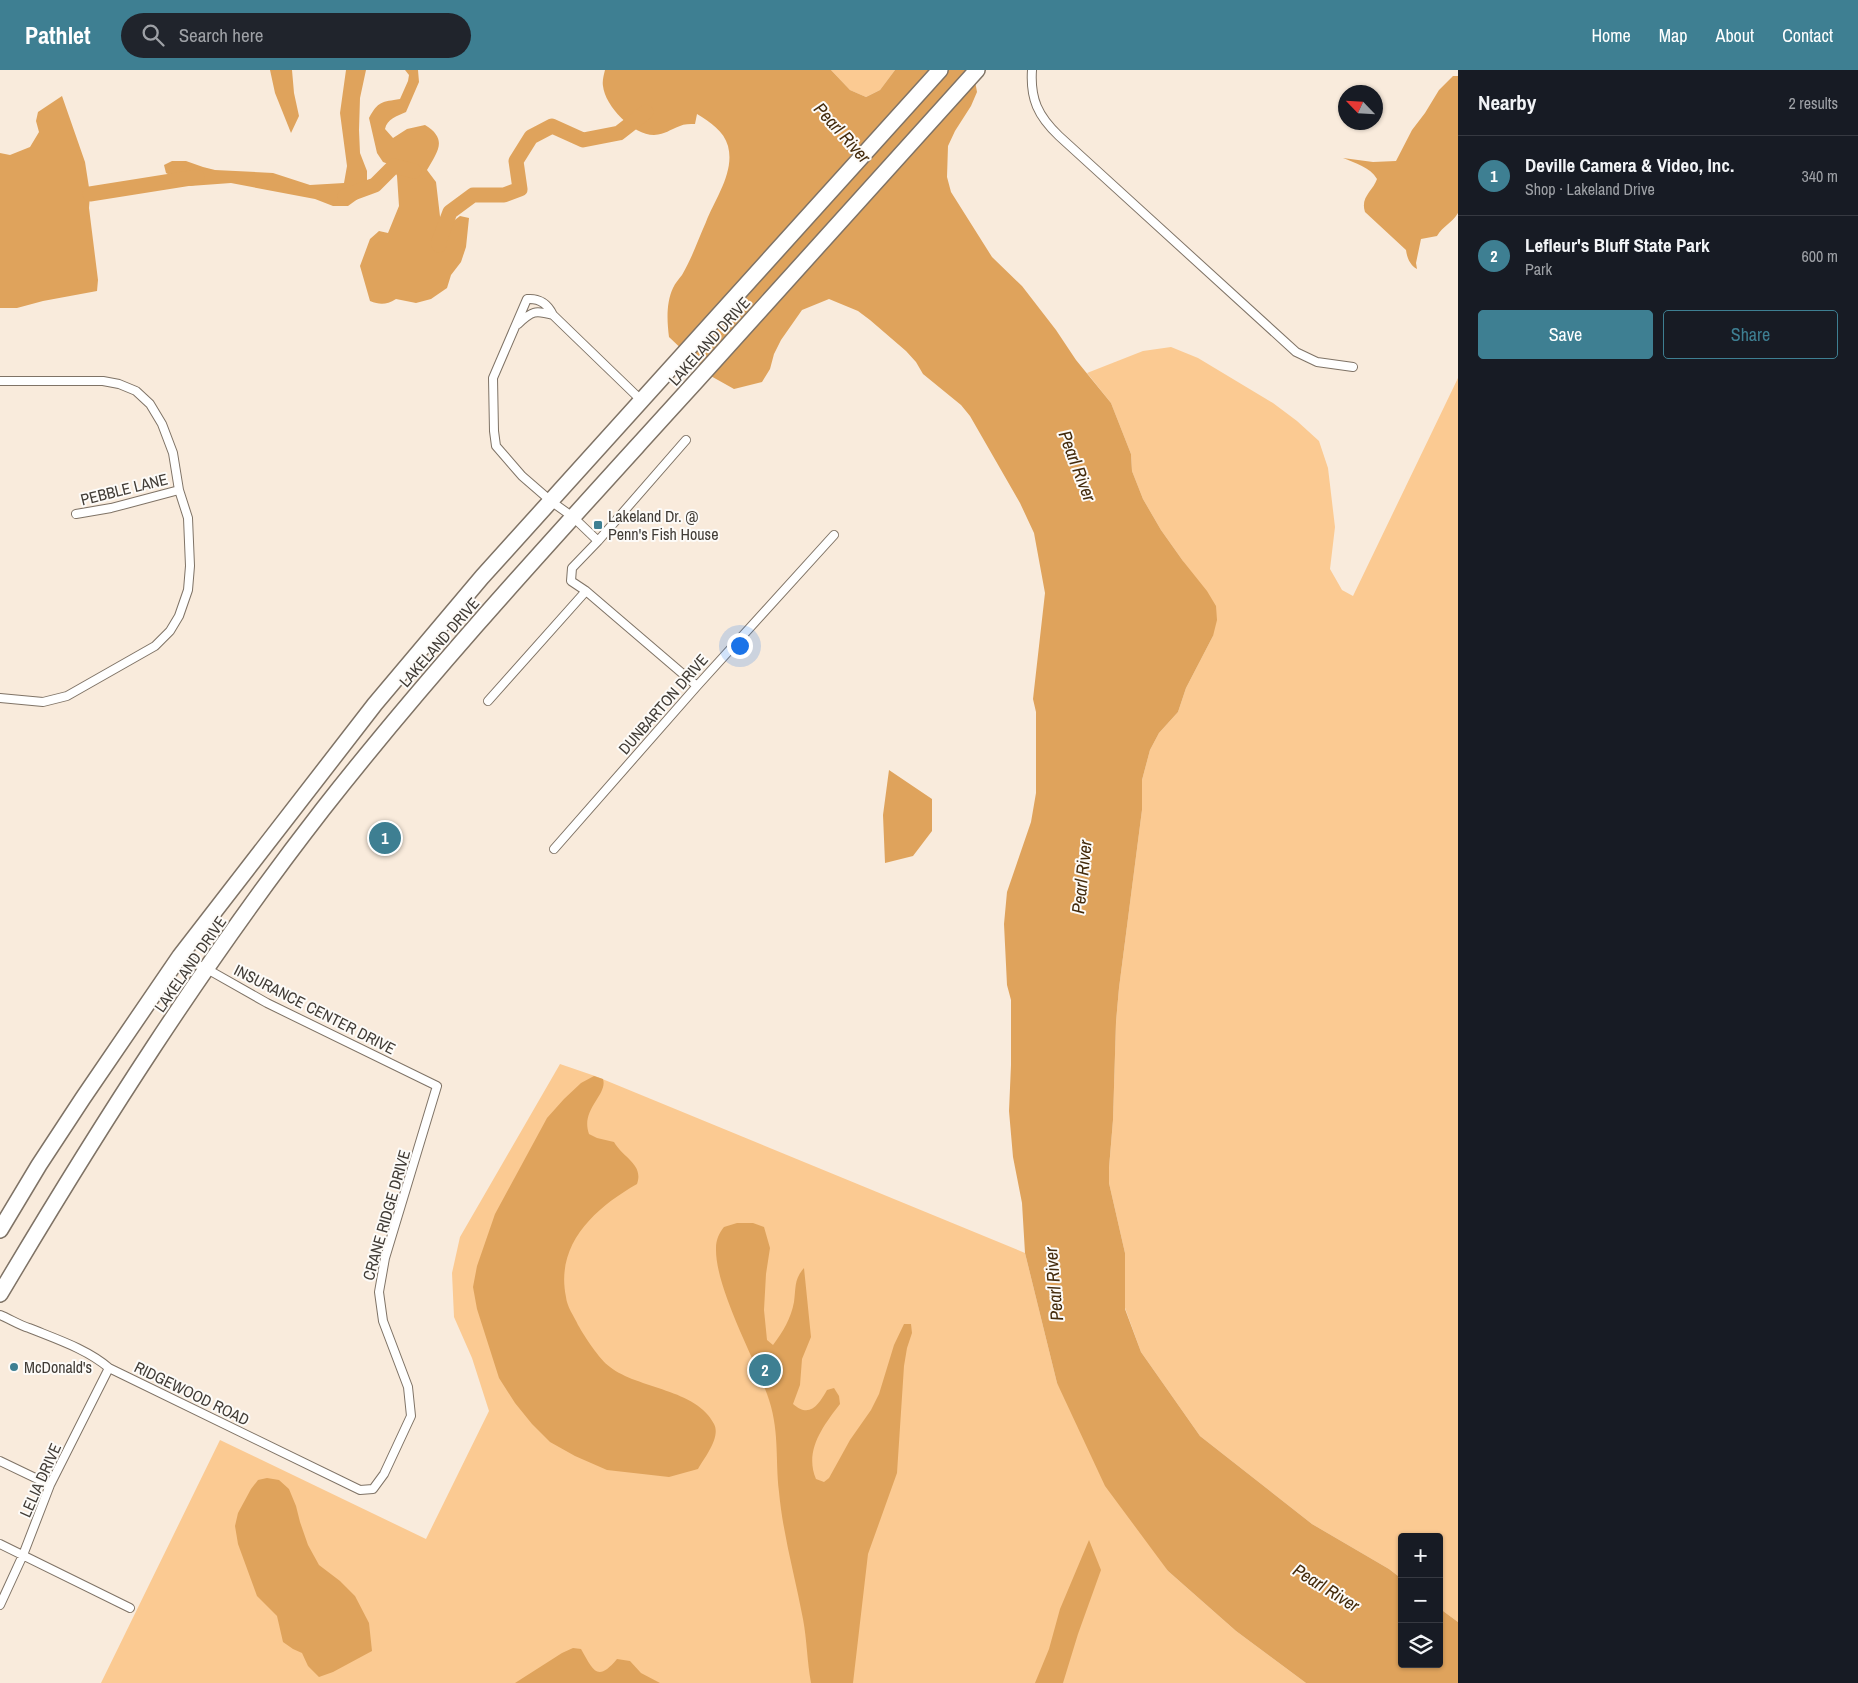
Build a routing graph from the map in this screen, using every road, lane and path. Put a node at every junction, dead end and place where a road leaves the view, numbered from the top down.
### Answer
1 (940, 70) edge
2 (977, 70) edge
3 (1032, 70) edge
4 (553, 315) junction
5 (517, 325) junction
6 (1352, 367) dead end
7 (0, 381) edge
8 (642, 401) junction
9 (686, 440) dead end
10 (179, 490) junction
11 (552, 502) junction
12 (76, 514) dead end
13 (573, 518) junction
14 (834, 535) dead end
15 (598, 541) junction
16 (586, 591) junction
17 (697, 686) junction
18 (0, 698) edge
19 (488, 701) dead end
20 (554, 849) dead end
21 (180, 956) junction
22 (207, 969) junction
23 (437, 1086) joint
24 (0, 1230) edge
25 (0, 1294) edge
26 (0, 1315) edge
27 (109, 1368) junction
28 (0, 1461) edge
29 (50, 1485) junction
30 (374, 1489) joint
31 (0, 1544) edge
32 (23, 1555) junction
33 (0, 1605) edge
34 (130, 1608) dead end

1 - 8 highway, LAKELAND DRIVE
2 - 13 highway, LAKELAND DRIVE
3 - 6 street
4 - 5 street
4 - 5 street
4 - 8 street
5 - 11 street
7 - 10 street
8 - 11 highway, LAKELAND DRIVE
9 - 15 street
10 - 12 street, PEBBLE LANE
10 - 18 street
11 - 13 street
11 - 21 highway, LAKELAND DRIVE
13 - 15 street
13 - 22 highway, LAKELAND DRIVE
14 - 17 street, DUNBARTON DRIVE
15 - 16 street
16 - 17 street
16 - 19 street
17 - 20 street, DUNBARTON DRIVE
21 - 22 street, INSURANCE CENTER DRIVE
21 - 24 highway, LAKELAND DRIVE
22 - 23 street, INSURANCE CENTER DRIVE
22 - 25 highway, LAKELAND DRIVE
23 - 30 street, CRANE RIDGE DRIVE
26 - 27 street, RIDGEWOOD ROAD
27 - 29 street, LELIA DRIVE
27 - 30 street, RIDGEWOOD ROAD
28 - 29 street
29 - 32 street, LELIA DRIVE
31 - 32 street
32 - 33 street, LELIA DRIVE
32 - 34 street

